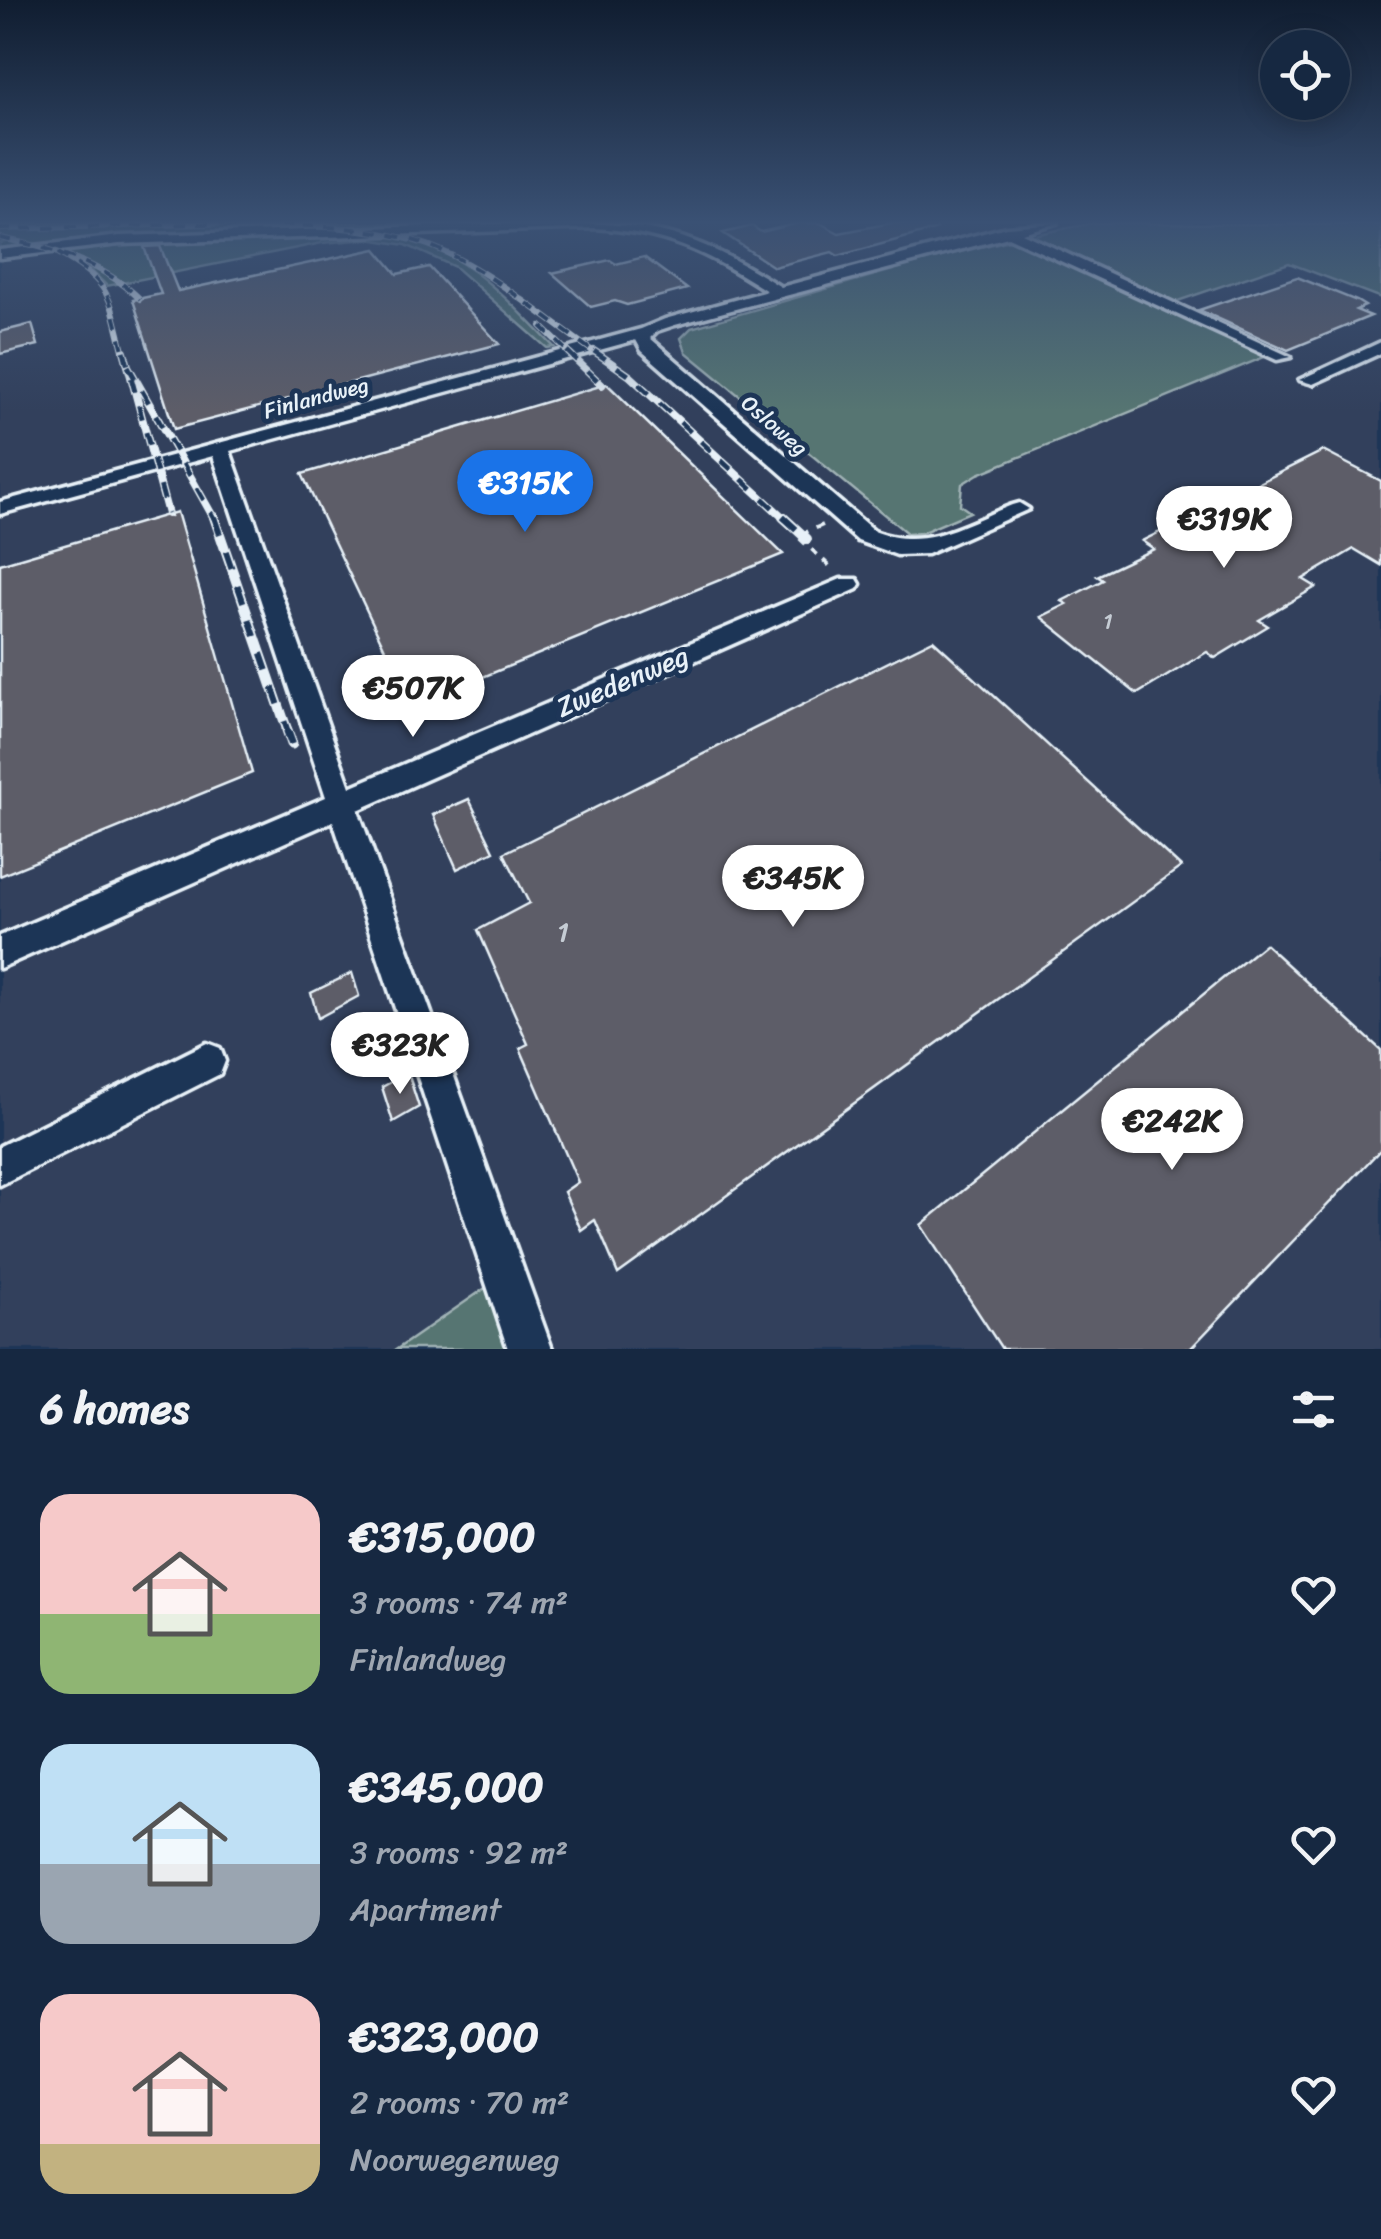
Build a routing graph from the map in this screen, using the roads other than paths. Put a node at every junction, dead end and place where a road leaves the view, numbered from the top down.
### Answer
1 (770, 286) edge
2 (802, 286) edge
3 (1127, 286) edge
4 (779, 292) junction
5 (645, 333) junction
6 (1381, 348) edge
7 (1283, 357) dead end
8 (1307, 380) dead end
9 (219, 447) junction
10 (0, 508) edge
11 (1019, 509) dead end
12 (850, 584) road end
13 (340, 803) junction
14 (0, 952) edge
15 (207, 1062) dead end
16 (0, 1166) edge
17 (530, 1349) edge

1 - 4 street
2 - 4 street
3 - 7 street
4 - 5 street
5 - 9 street, Finlandweg
5 - 11 street, Osloweg
6 - 8 street
9 - 10 street, Finlandweg
9 - 13 street
12 - 13 street, Zwedenweg
13 - 14 street, Zwedenweg
13 - 17 street
15 - 16 street

